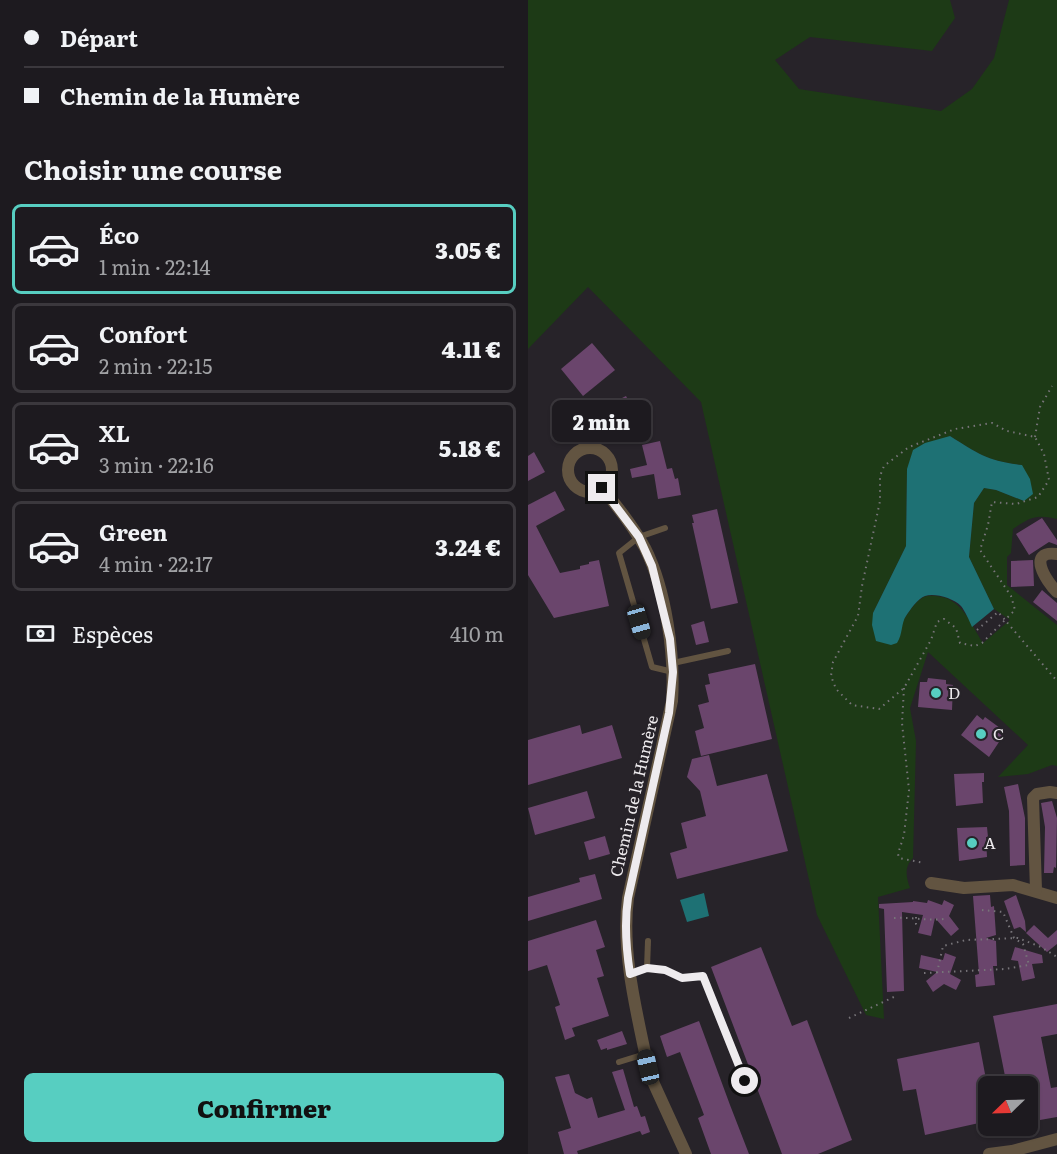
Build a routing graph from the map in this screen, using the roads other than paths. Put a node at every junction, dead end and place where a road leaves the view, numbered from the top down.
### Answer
1 (602, 488) dead end
2 (665, 528) dead end
3 (639, 537) junction
4 (1057, 554) edge
5 (1057, 592) edge
6 (728, 651) dead end
7 (673, 668) junction
8 (1057, 793) edge
9 (931, 883) dead end
10 (1036, 890) junction
11 (1057, 898) edge
12 (648, 941) dead end
13 (647, 968) junction
14 (630, 974) junction
15 (645, 1053) junction
16 (619, 1062) dead end
17 (745, 1081) dead end
18 (1057, 1139) edge
19 (686, 1154) edge
20 (988, 1154) edge

1 - 3 street, Chemin de la Humère
2 - 3 lane
3 - 7 street, Chemin de la Humère
3 - 7 lane
4 - 5 street
6 - 7 lane
7 - 14 street, Chemin de la Humère
8 - 10 street
9 - 10 street
10 - 11 street
12 - 13 lane
13 - 14 lane
13 - 17 lane
14 - 15 street, Chemin de la Humère
15 - 16 lane
15 - 19 street, Chemin de la Humère
18 - 20 street

